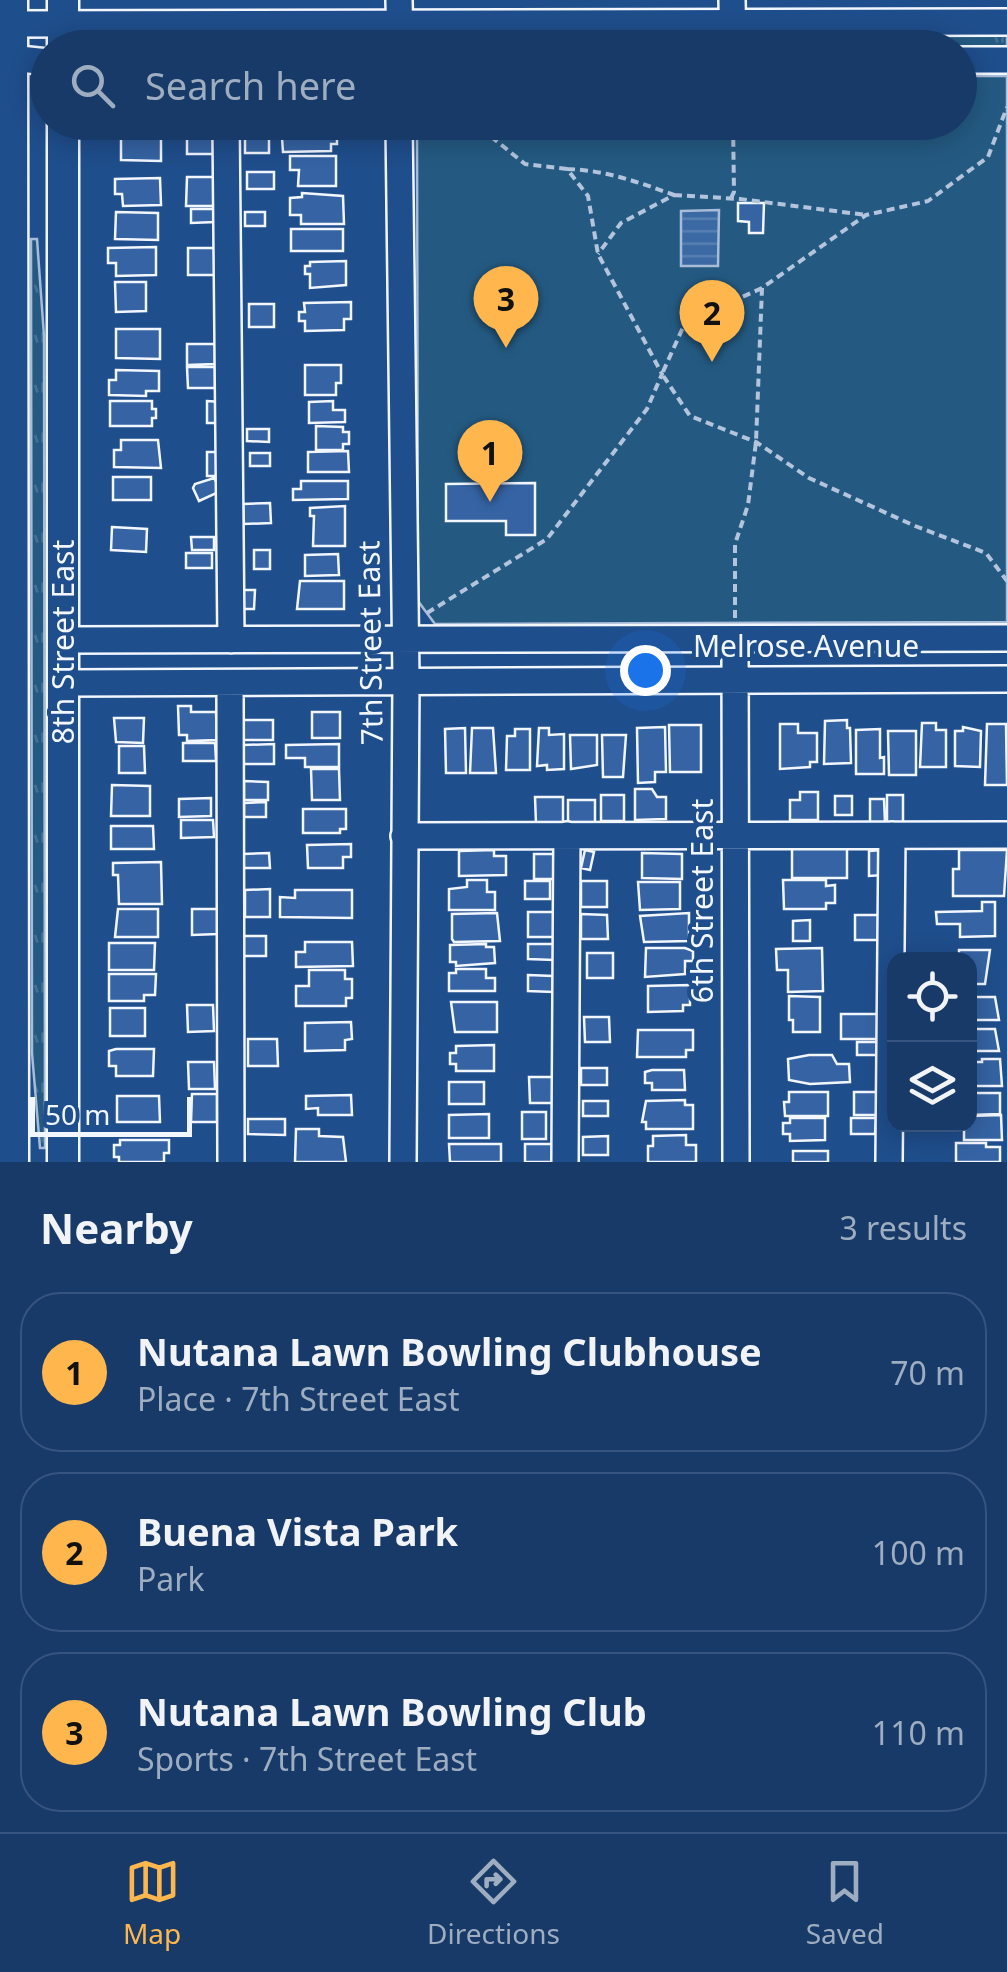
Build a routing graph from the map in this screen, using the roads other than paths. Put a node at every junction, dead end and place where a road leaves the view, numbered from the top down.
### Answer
1 (231, 12) edge
2 (8, 16) edge
3 (1007, 22) edge
4 (732, 23) edge
5 (63, 24) edge
6 (399, 24) edge
7 (6, 58) edge
8 (977, 60) edge
9 (1007, 60) edge
10 (63, 140) edge
11 (226, 140) edge
12 (399, 140) edge
13 (6, 241) edge
14 (6, 462) edge
15 (403, 629) junction
16 (736, 634) junction
17 (1007, 638) edge
18 (6, 640) edge
19 (65, 640) junction
20 (232, 640) junction
21 (1007, 679) edge
22 (406, 680) junction
23 (736, 680) junction
24 (6, 682) edge
25 (230, 682) junction
26 (64, 683) junction
27 (736, 835) junction
28 (892, 835) junction
29 (404, 836) junction
30 (566, 836) junction
31 (1007, 836) edge
32 (5, 858) edge
33 (6, 1080) edge
34 (12, 1162) edge
35 (63, 1162) edge
36 (230, 1162) edge
37 (403, 1162) edge
38 (566, 1162) edge
39 (736, 1162) edge
40 (889, 1162) edge

1 - 5 street
1 - 6 street
2 - 5 street
2 - 7 main road, 8th Street East
3 - 4 street
4 - 6 street
7 - 13 main road, 8th Street East
8 - 9 street
10 - 19 main road, 8th Street East
11 - 20 street
12 - 15 street, 7th Street East
13 - 14 main road, 8th Street East
14 - 18 main road, 8th Street East
15 - 16 street, Melrose Avenue
15 - 20 street, Melrose Avenue
15 - 22 street, 7th Street East
16 - 17 street, Melrose Avenue
16 - 23 street, 6th Street East
18 - 24 main road, 8th Street East
19 - 20 street, Melrose Avenue
19 - 26 main road, 8th Street East
21 - 23 street, Melrose Avenue
22 - 23 street, Melrose Avenue
22 - 25 street, Melrose Avenue
22 - 29 street, 7th Street East
23 - 27 street, 6th Street East
24 - 32 main road, 8th Street East
25 - 26 street, Melrose Avenue
25 - 36 street
26 - 35 main road, 8th Street East
27 - 28 street
27 - 30 street
27 - 39 street, 6th Street East
28 - 31 street
28 - 40 street
29 - 30 street
29 - 37 street, 7th Street East
30 - 38 street
32 - 33 main road, 8th Street East
33 - 34 main road, 8th Street East

